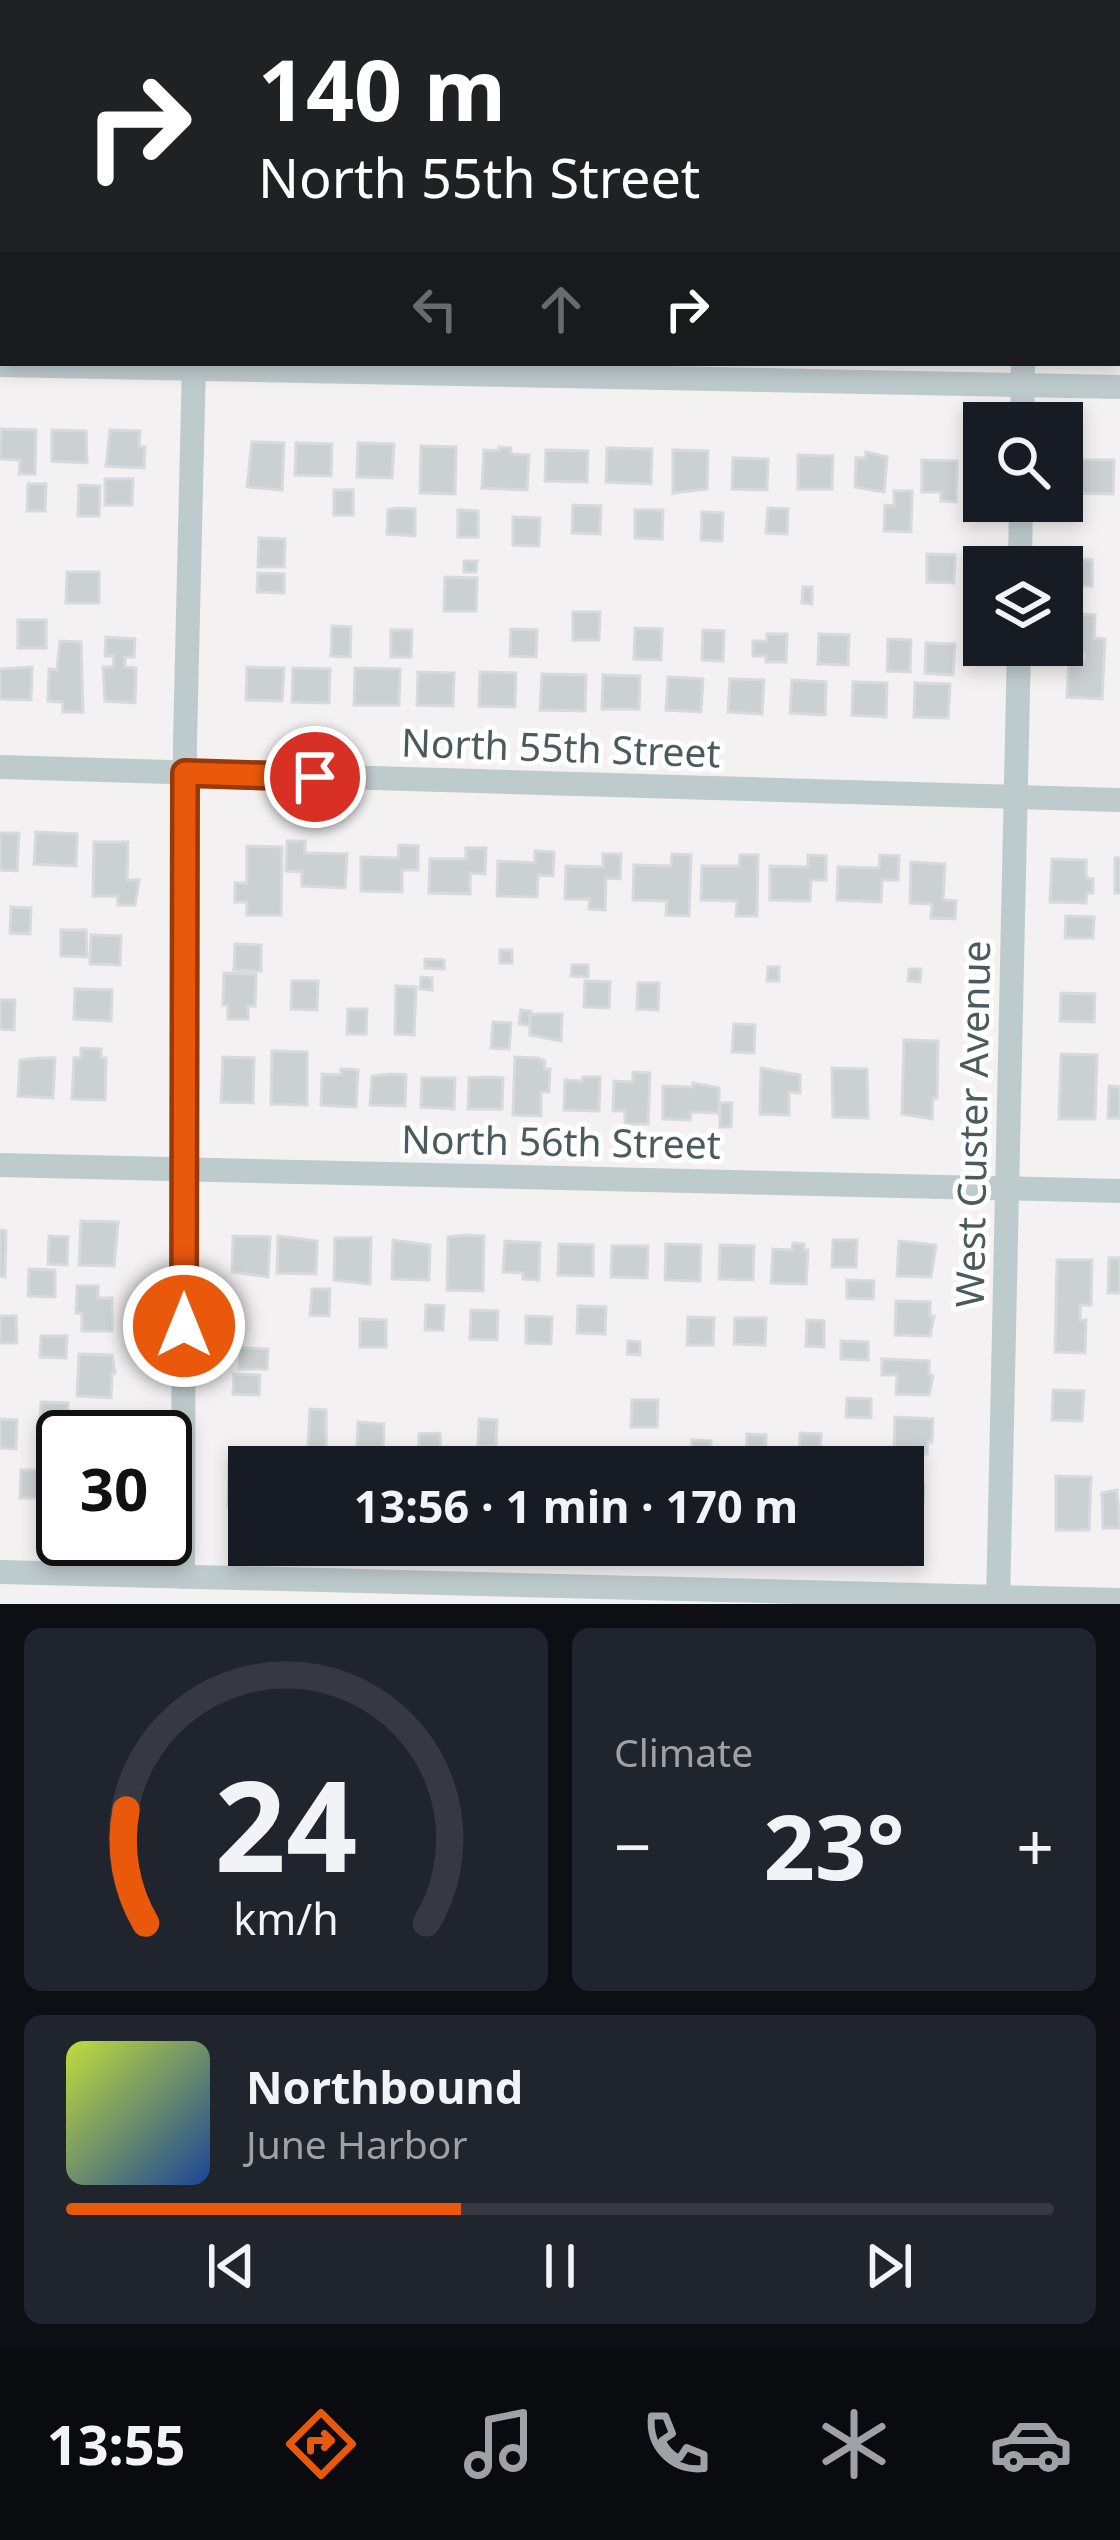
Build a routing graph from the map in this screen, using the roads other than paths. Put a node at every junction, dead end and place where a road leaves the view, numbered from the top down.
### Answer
1 (194, 366) edge
2 (1023, 374) edge
3 (1120, 387) edge
4 (1018, 666) edge
5 (0, 767) edge
6 (185, 773) junction
7 (1016, 798) junction
8 (1120, 800) edge
9 (0, 1165) edge
10 (185, 1168) junction
11 (1007, 1189) junction
12 (1120, 1191) edge
13 (0, 1572) edge
14 (183, 1577) junction
15 (686, 1596) edge
16 (1120, 1600) edge
17 (998, 1601) edge

1 - 2 street
1 - 6 street
2 - 3 street
4 - 7 street, West Custer Avenue
5 - 6 street, North 55th Street
6 - 7 street, North 55th Street
6 - 10 street
7 - 8 street, North 55th Street
7 - 11 street, West Custer Avenue
9 - 10 street, North 56th Street
10 - 11 street, North 56th Street
10 - 14 street
11 - 12 street, North 56th Street
11 - 17 street, West Custer Avenue
13 - 14 street
14 - 15 street
15 - 17 street
16 - 17 street

